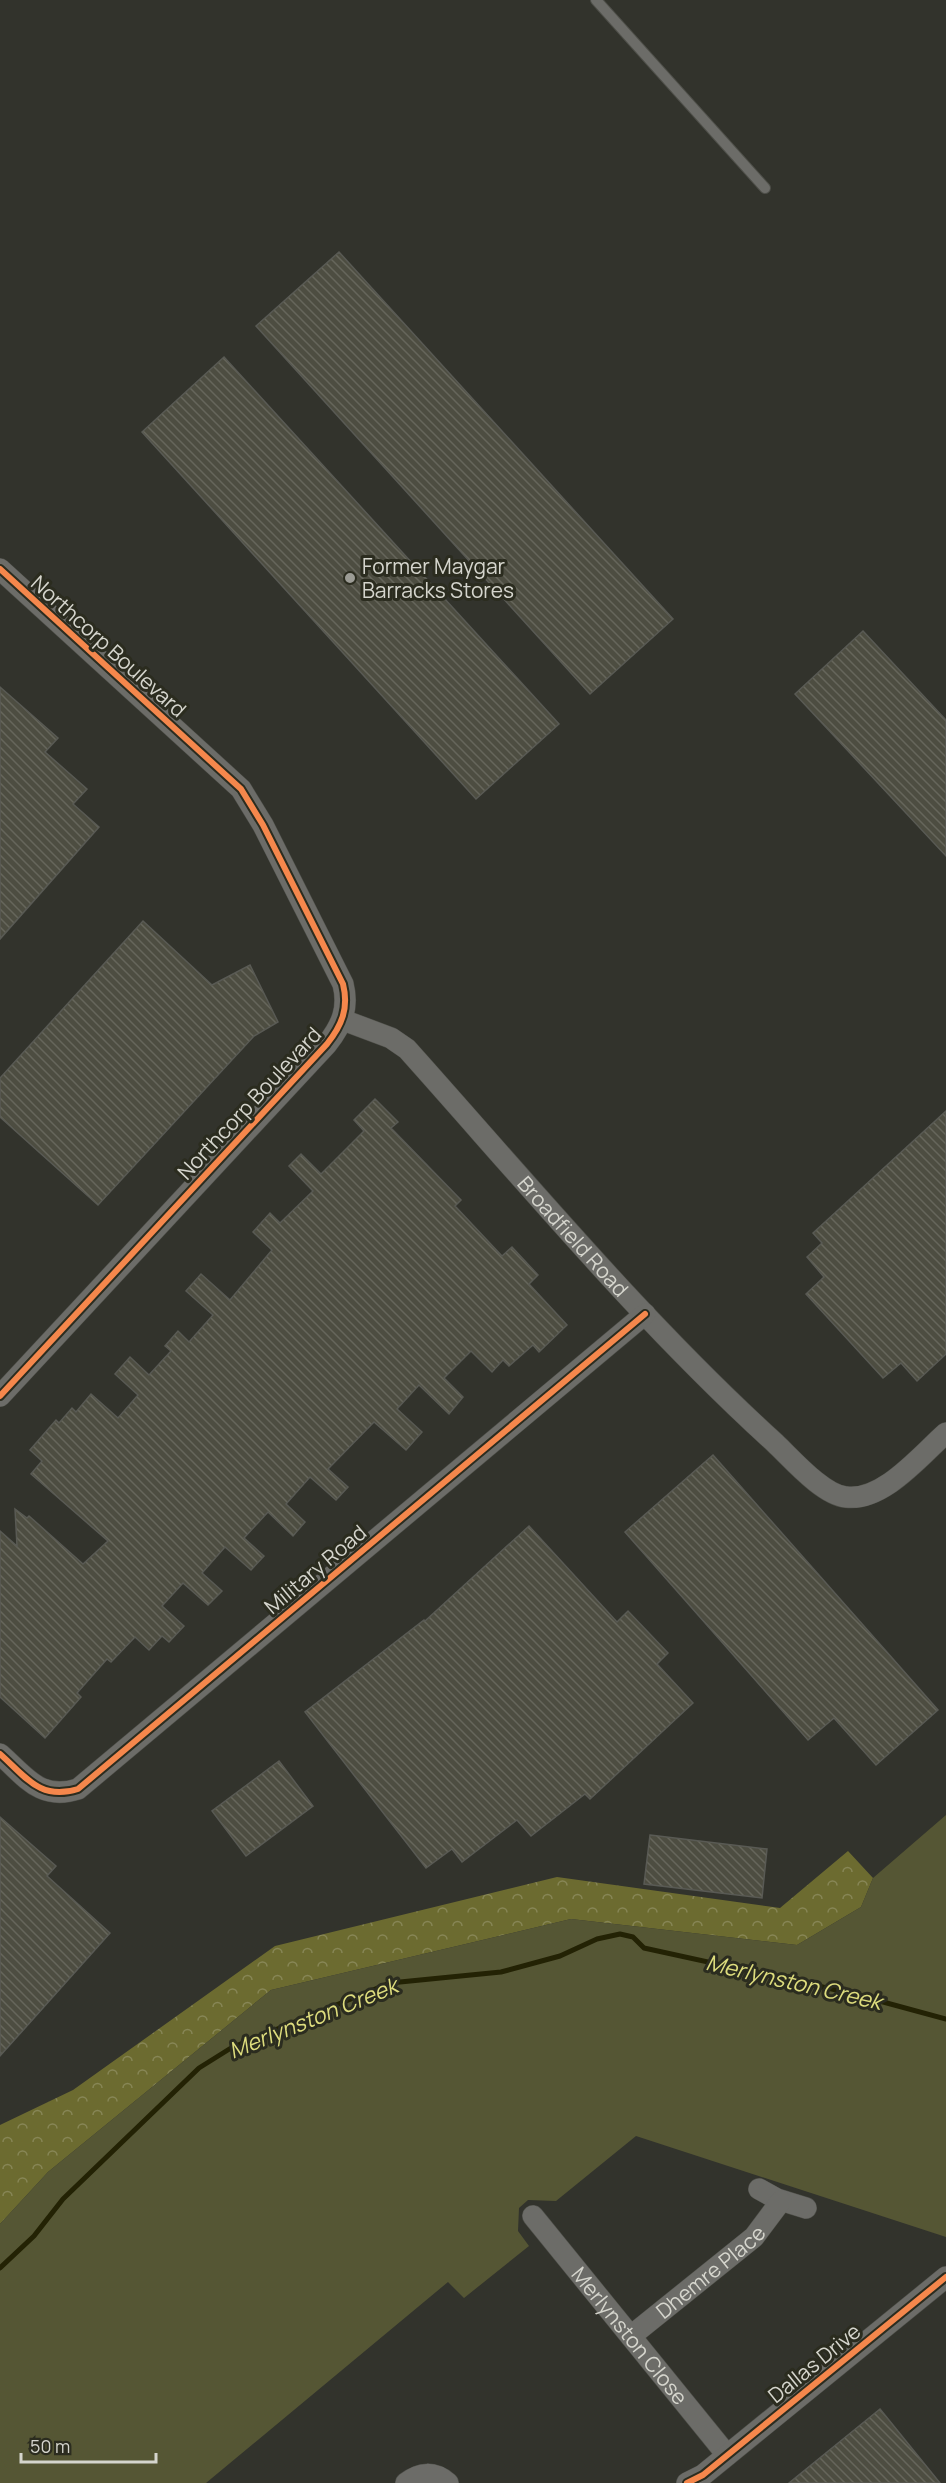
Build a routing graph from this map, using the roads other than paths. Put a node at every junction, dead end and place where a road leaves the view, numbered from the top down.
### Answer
1 (596, 0) edge
2 (765, 188) dead end
3 (0, 569) edge
4 (343, 1020) junction
5 (645, 1314) junction
6 (0, 1396) edge
7 (946, 1433) edge
8 (0, 1754) edge
9 (759, 2189) dead end
10 (781, 2201) junction
11 (806, 2208) dead end
12 (534, 2216) dead end
13 (946, 2277) edge
14 (631, 2336) junction
15 (727, 2455) junction
16 (696, 2480) edge
17 (406, 2483) edge
18 (448, 2483) edge

1 - 2 lane
3 - 4 street, Northcorp Boulevard
4 - 5 street, Broadfield Road
4 - 6 street, Northcorp Boulevard
5 - 7 street, Broadfield Road
5 - 8 street, Military Road
9 - 10 street, Dhemre Place
10 - 11 street, Dhemre Place
10 - 14 street, Dhemre Place
12 - 14 street, Merlynston Close
13 - 15 street, Dallas Drive
14 - 15 street, Merlynston Close
15 - 16 street, Dallas Drive
17 - 18 street

